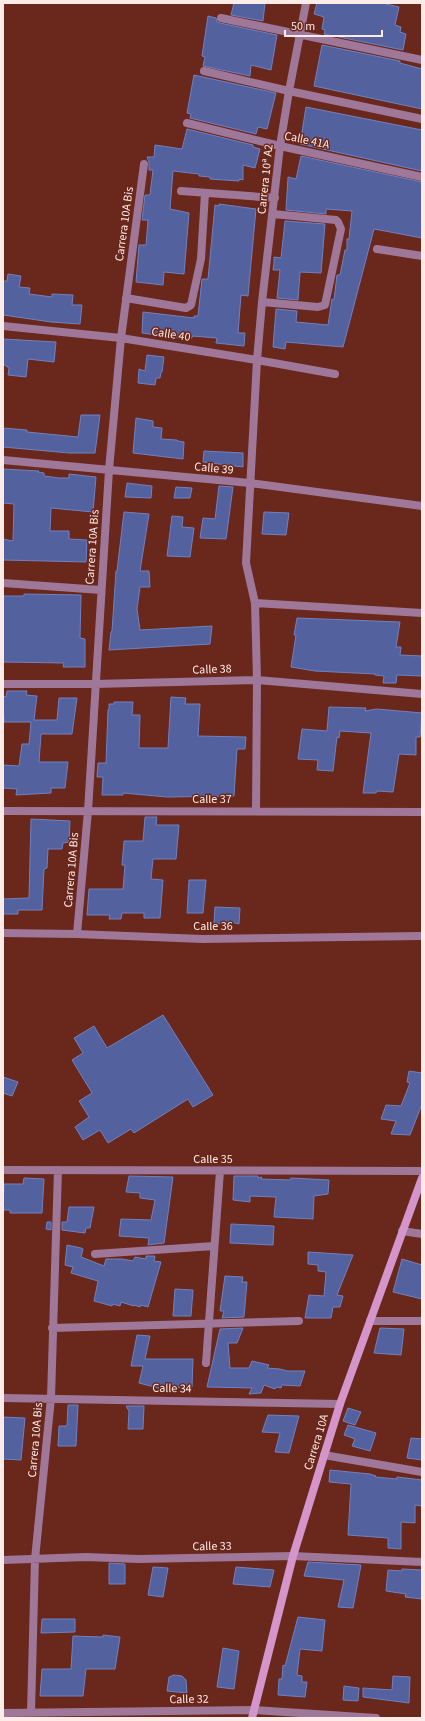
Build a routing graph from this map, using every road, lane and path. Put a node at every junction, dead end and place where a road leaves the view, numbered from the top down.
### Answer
1 (306, 3) edge
2 (221, 18) dead end
3 (299, 36) junction
4 (422, 60) edge
5 (204, 71) dead end
6 (289, 91) junction
7 (422, 119) edge
8 (187, 123) dead end
9 (280, 146) junction
10 (144, 164) dead end
11 (422, 177) edge
12 (181, 191) dead end
13 (205, 193) junction
14 (275, 198) junction
15 (273, 214) junction
16 (377, 249) dead end
17 (422, 256) edge
18 (126, 298) junction
19 (262, 302) junction
20 (3, 326) edge
21 (121, 338) junction
22 (257, 360) junction
23 (335, 374) dead end
24 (3, 460) edge
25 (109, 470) junction
26 (250, 483) junction
27 (422, 506) edge
28 (3, 583) edge
29 (101, 590) junction
30 (255, 603) junction
31 (422, 610) edge
32 (257, 680) junction
33 (3, 684) edge
34 (95, 684) junction
35 (422, 694) edge
36 (3, 810) edge
37 (256, 810) junction
38 (88, 811) junction
39 (422, 812) edge
40 (3, 934) edge
41 (77, 934) junction
42 (422, 936) edge
43 (3, 1170) edge
44 (58, 1170) junction
45 (220, 1171) junction
46 (422, 1171) edge
47 (422, 1178) edge
48 (402, 1232) junction
49 (422, 1234) edge
50 (214, 1246) junction
51 (95, 1254) dead end
52 (299, 1321) dead end
53 (370, 1321) junction
54 (422, 1321) edge
55 (208, 1323) junction
56 (52, 1328) junction
57 (206, 1363) dead end
58 (3, 1398) edge
59 (51, 1398) junction
60 (340, 1404) junction
61 (324, 1455) junction
62 (422, 1472) edge
63 (293, 1556) junction
64 (36, 1559) junction
65 (3, 1560) edge
66 (422, 1562) edge
67 (31, 1712) junction
68 (3, 1713) edge
69 (253, 1714) edge
70 (376, 1718) edge

1 - 3 street, Carrera 10ª A2
2 - 3 street
3 - 4 street
3 - 6 street, Carrera 10ª A2
5 - 6 street
6 - 7 street
6 - 9 street, Carrera 10ª A2
8 - 9 street, Calle 41A
9 - 11 street, Calle 41A
9 - 14 street, Carrera 10ª A2
10 - 18 street, Carrera 10A Bis
12 - 13 street
13 - 14 street
13 - 18 street
14 - 15 street, Carrera 10ª A2
15 - 19 street, Carrera 10ª A2
15 - 19 street
16 - 17 street
18 - 21 street, Carrera 10A Bis
19 - 22 street, Carrera 10ª A2
20 - 21 street, Calle 40
21 - 22 street, Calle 40
21 - 25 street, Carrera 10A Bis
22 - 23 street, Calle 40
22 - 26 street, Carrera 10ª A2
24 - 25 street, Calle 39
25 - 26 street, Calle 39
25 - 29 street, Carrera 10A Bis
26 - 27 street, Calle 39
26 - 30 street
28 - 29 street
29 - 34 street, Carrera 10A Bis
30 - 31 street
30 - 32 street
32 - 34 street, Calle 38
32 - 35 street, Calle 38
32 - 37 street
33 - 34 street, Calle 38
34 - 38 street, Carrera 10A Bis
36 - 38 street, Calle 37
37 - 38 street, Calle 37
37 - 39 street, Calle 37
38 - 41 street, Carrera 10A Bis
40 - 41 street, Calle 36
41 - 42 street, Calle 36
43 - 44 street, Calle 35
44 - 45 street, Calle 35
44 - 56 street, Carrera 10A Bis
45 - 46 street, Calle 35
45 - 50 street
47 - 48 street, Carrera 10A
48 - 49 street
48 - 53 street, Carrera 10A
50 - 51 street
50 - 55 street
52 - 55 street
53 - 54 street
53 - 60 street, Carrera 10A
55 - 56 street
55 - 57 street
56 - 59 street, Carrera 10A Bis
58 - 59 street, Calle 34
59 - 60 street, Calle 34
59 - 64 street, Carrera 10A Bis
60 - 61 street, Carrera 10A
61 - 62 street
61 - 63 street, Carrera 10A
63 - 64 street, Calle 33
63 - 66 street, Calle 33
63 - 69 street, Carrera 10A
64 - 65 street, Calle 33
64 - 67 street, Carrera 10A Bis
67 - 68 street, Calle 32
67 - 69 street, Calle 32
69 - 70 street, Calle 32

